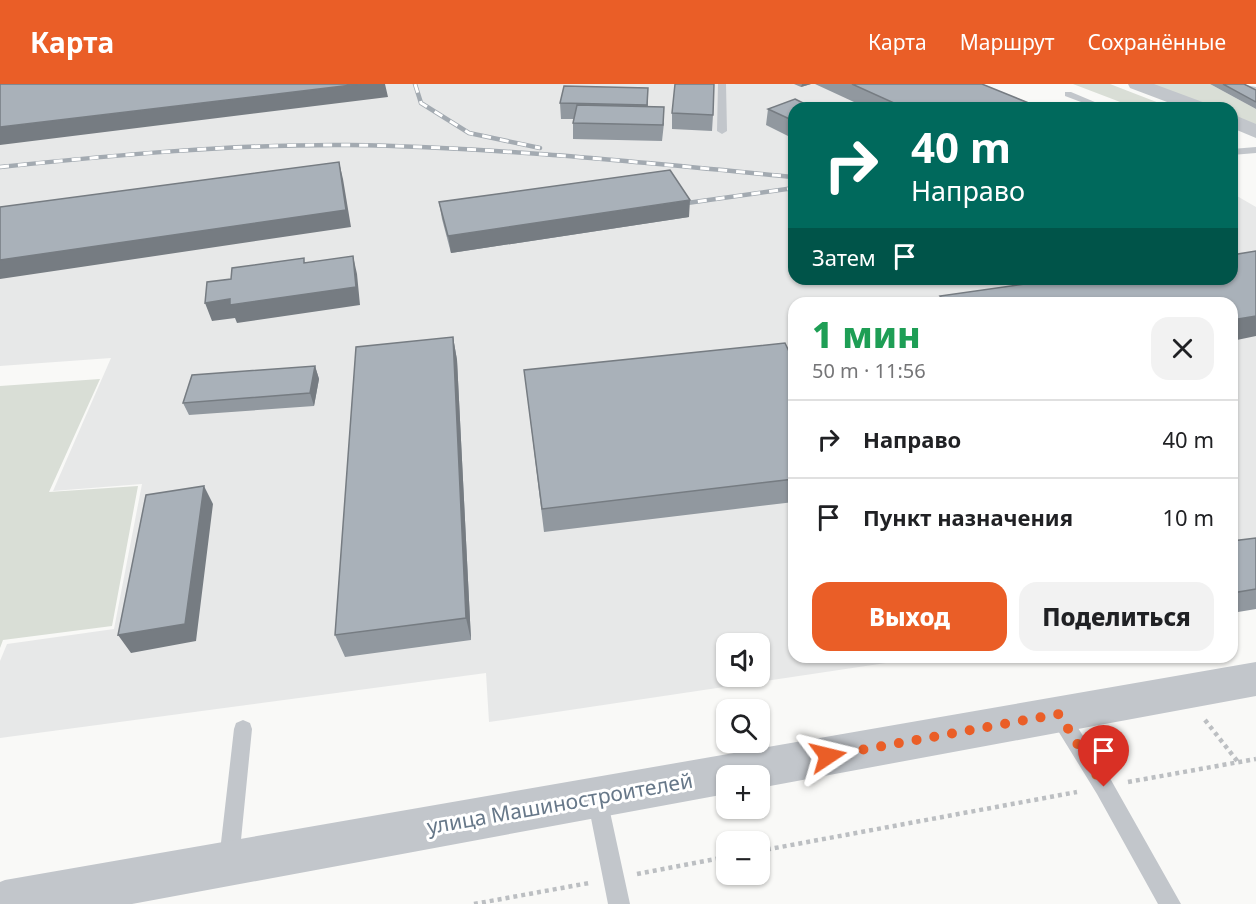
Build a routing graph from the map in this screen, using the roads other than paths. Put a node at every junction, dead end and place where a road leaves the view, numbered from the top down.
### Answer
1 (722, 84) edge
2 (1137, 84) edge
3 (1244, 84) edge
4 (1256, 90) edge
5 (1068, 94) dead end
6 (1089, 102) edge
7 (1185, 102) edge
8 (1238, 123) edge
9 (722, 131) dead end
10 (1256, 132) edge
11 (1256, 150) edge
12 (1238, 152) edge
13 (1256, 679) edge
14 (1059, 714) junction
15 (243, 729) dead end
16 (597, 797) junction
17 (228, 864) junction
18 (5, 904) edge
19 (619, 904) edge
20 (1170, 904) edge

1 - 9 lane
2 - 7 street
3 - 4 lane
5 - 6 lane
8 - 10 street
11 - 12 lane
13 - 14 street, улица Машиностроителей
14 - 16 street, улица Машиностроителей
14 - 20 lane
15 - 17 lane
16 - 17 street, улица Машиностроителей
16 - 19 lane
17 - 18 street, улица Машиностроителей

